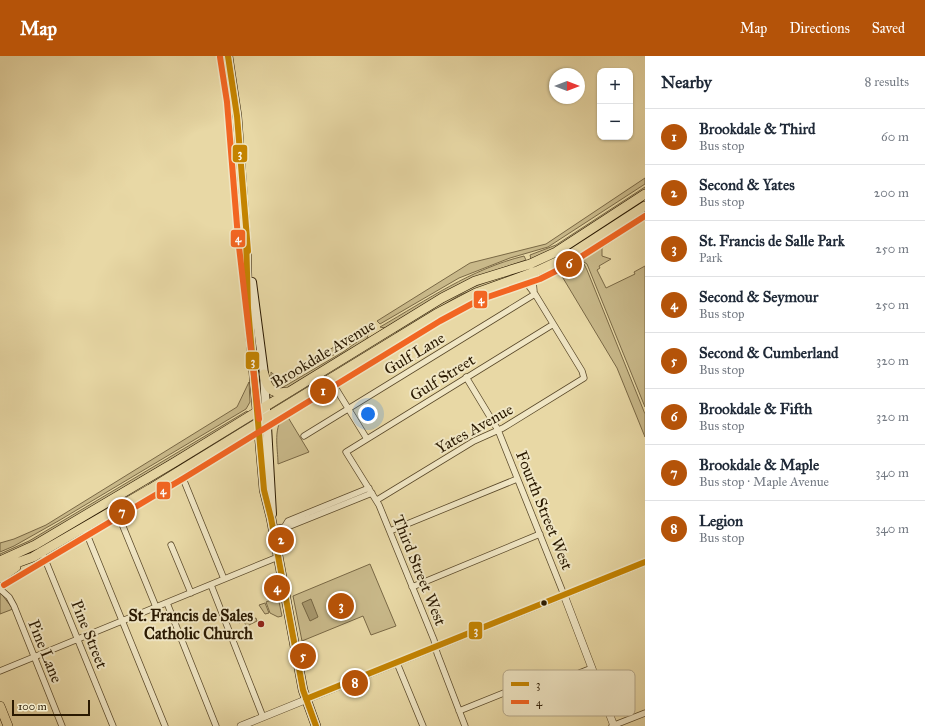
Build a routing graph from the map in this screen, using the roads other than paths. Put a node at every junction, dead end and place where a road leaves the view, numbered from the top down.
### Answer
1 (228, 56) edge
2 (645, 194) edge
3 (645, 206) edge
4 (246, 237) junction
5 (531, 268) junction
6 (519, 274) junction
7 (535, 294) junction
8 (552, 325) junction
9 (374, 339) junction
10 (384, 346) junction
11 (264, 374) junction
12 (466, 377) junction
13 (330, 379) junction
14 (288, 392) junction
15 (266, 406) junction
16 (348, 409) junction
17 (258, 411) junction
18 (263, 420) junction
19 (498, 430) junction
20 (304, 436) dead end
21 (367, 439) junction
22 (346, 452) joint
23 (180, 471) junction
24 (517, 479) junction
25 (370, 490) junction
26 (111, 500) junction
27 (376, 500) junction
28 (116, 509) junction
29 (84, 528) junction
30 (273, 529) junction
31 (390, 531) junction
32 (540, 534) junction
33 (171, 545) dead end
34 (42, 552) junction
35 (33, 557) junction
36 (278, 557) junction
37 (0, 561) edge
38 (645, 562) edge
39 (0, 569) edge
40 (0, 578) edge
41 (224, 580) junction
42 (211, 585) junction
43 (412, 587) junction
44 (0, 589) edge
45 (191, 593) junction
46 (564, 595) junction
47 (167, 603) junction
48 (156, 607) junction
49 (122, 621) junction
50 (78, 639) junction
51 (435, 646) junction
52 (34, 657) junction
53 (397, 663) junction
54 (592, 668) joint
55 (587, 670) edge
56 (0, 671) edge
57 (503, 693) edge
58 (306, 699) junction
59 (0, 706) edge
60 (459, 711) junction
61 (645, 713) edge
62 (610, 716) edge
63 (263, 717) junction
64 (8, 726) edge
65 (62, 726) edge
66 (113, 726) edge
67 (165, 726) edge
68 (216, 726) edge
69 (240, 726) edge
70 (316, 726) edge
71 (423, 726) edge
72 (465, 726) edge
73 (614, 726) edge

1 - 4 main road
2 - 5 main road, Brookdale Avenue
3 - 5 main road, Brookdale Avenue
4 - 11 main road
4 - 17 main road
5 - 6 main road, Brookdale Avenue
5 - 7 street
6 - 7 street
6 - 9 main road, Brookdale Avenue
6 - 10 main road, Brookdale Avenue
7 - 8 street
7 - 16 street, Gulf Lane
8 - 12 street, Gulf Street
8 - 19 street, Yates Avenue
9 - 10 main road
9 - 14 main road, Brookdale Avenue
10 - 13 main road, Brookdale Avenue
11 - 14 main road
11 - 15 main road
12 - 19 street, Fourth Street West
12 - 21 street, Gulf Street
13 - 16 street
13 - 18 main road, Brookdale Avenue
14 - 15 main road, Brookdale Avenue
15 - 17 main road, Brookdale Avenue
15 - 18 main road
16 - 20 street, Gulf Lane
16 - 21 street
17 - 18 main road
17 - 26 main road, Brookdale Avenue
18 - 23 main road, Brookdale Avenue
18 - 30 main road
19 - 24 street, Fourth Street West
19 - 27 street, Yates Avenue
21 - 22 street, Gulf Street
22 - 25 street, Third Street West
23 - 28 main road, Brookdale Avenue
23 - 41 street
24 - 31 street
24 - 32 street, Fourth Street West
25 - 27 street, Third Street West
25 - 30 street
26 - 28 street
26 - 37 main road, Brookdale Avenue
27 - 31 street, Third Street West
28 - 29 main road, Brookdale Avenue
28 - 48 street
29 - 34 main road, Brookdale Avenue
29 - 49 street
30 - 36 main road
31 - 43 street, Third Street West
32 - 43 street
32 - 46 street, Fourth Street West
33 - 45 street
34 - 35 main road, Brookdale Avenue
34 - 50 street, Pine Street
35 - 39 main road, Brookdale Avenue
35 - 40 main road
36 - 41 street
36 - 58 main road
38 - 46 street
41 - 42 street
42 - 45 street
42 - 63 street
43 - 51 street, Third Street West
44 - 52 street, Pine Lane
45 - 47 street
46 - 51 street
46 - 54 street, Fourth Street West
47 - 48 street
47 - 68 street
48 - 49 street
49 - 50 street
49 - 67 street
50 - 52 street
50 - 66 street, Pine Street
51 - 53 street
51 - 60 street, Third Street West
52 - 56 street
52 - 65 street, Pine Lane
53 - 58 street
53 - 71 street
54 - 55 street
57 - 60 street
58 - 63 street
58 - 70 main road
59 - 64 main road
60 - 72 street, Third Street West
61 - 73 street
62 - 73 street, Fourth Street West
63 - 69 street

